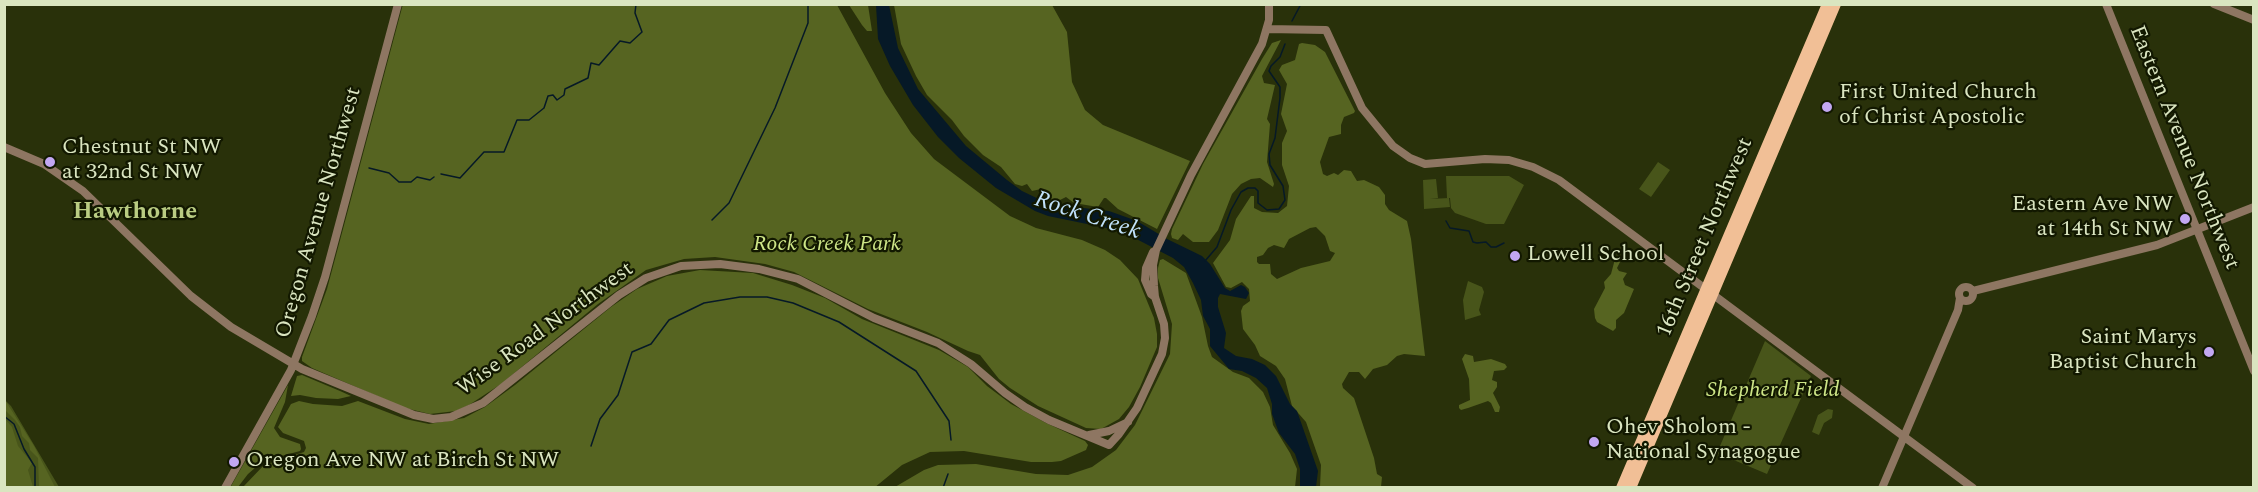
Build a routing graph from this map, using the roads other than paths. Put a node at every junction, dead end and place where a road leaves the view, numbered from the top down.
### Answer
1 (398, 4) edge
2 (1269, 4) edge
3 (1827, 4) edge
4 (1836, 4) edge
5 (2106, 4) edge
6 (2214, 4) edge
7 (2253, 20) edge
8 (1267, 29) junction
9 (4, 147) edge
10 (2253, 207) edge
11 (2198, 230) junction
12 (1156, 250) junction
13 (1709, 290) junction
14 (1155, 297) junction
15 (293, 364) junction
16 (2253, 371) edge
17 (1128, 422) junction
18 (1088, 436) junction
19 (1904, 437) junction
20 (225, 488) edge
21 (1621, 488) edge
22 (1631, 488) edge
23 (1882, 488) edge
24 (1973, 488) edge

1 - 15 street, Oregon Avenue Northwest
2 - 8 street
3 - 13 main road, 16th Street Northwest
4 - 13 main road, 16th Street Northwest
5 - 11 street, Eastern Avenue Northwest
6 - 7 street
8 - 12 street
8 - 13 street
9 - 15 street, Wise Road Northwest
10 - 11 street
11 - 16 street, Eastern Avenue Northwest
11 - 19 street
12 - 14 street
12 - 14 street
13 - 19 street
13 - 21 main road, 16th Street Northwest
13 - 22 main road, 16th Street Northwest
14 - 17 street
15 - 18 street, Wise Road Northwest
15 - 20 street, Oregon Avenue Northwest
17 - 18 street
17 - 18 street, Wise Road Northwest
19 - 23 street
19 - 24 street

